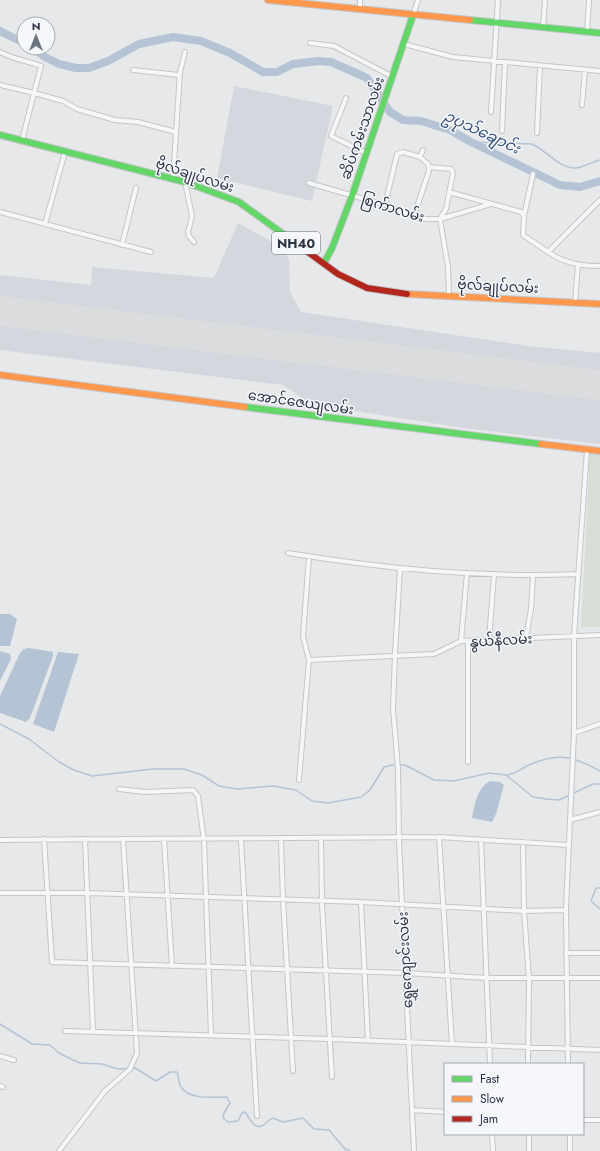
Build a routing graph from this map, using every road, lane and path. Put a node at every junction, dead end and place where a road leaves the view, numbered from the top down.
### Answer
1 (268, 0) edge
2 (360, 0) edge
3 (418, 0) edge
4 (498, 0) edge
5 (546, 0) edge
6 (589, 0) edge
7 (308, 2) edge
8 (360, 9) junction
9 (413, 15) junction
10 (496, 24) junction
11 (543, 28) junction
12 (586, 32) junction
13 (600, 33) edge
14 (310, 43) dead end
15 (404, 44) junction
16 (0, 52) edge
17 (185, 52) dead end
18 (494, 62) junction
19 (505, 63) junction
20 (540, 66) junction
21 (133, 70) dead end
22 (585, 70) junction
23 (600, 71) edge
24 (180, 75) junction
25 (393, 77) junction
26 (0, 86) edge
27 (34, 93) junction
28 (346, 98) dead end
29 (582, 105) dead end
30 (491, 112) dead end
31 (502, 130) dead end
32 (176, 132) junction
33 (537, 133) dead end
34 (0, 135) edge
35 (22, 141) junction
36 (423, 150) dead end
37 (65, 152) junction
38 (366, 153) junction
39 (420, 157) junction
40 (429, 167) junction
41 (533, 174) dead end
42 (173, 179) junction
43 (185, 182) junction
44 (309, 183) dead end
45 (136, 188) dead end
46 (450, 192) junction
47 (352, 196) junction
48 (600, 200) edge
49 (492, 204) junction
50 (385, 205) junction
51 (0, 212) edge
52 (414, 216) junction
53 (524, 216) junction
54 (440, 219) junction
55 (45, 224) junction
56 (194, 242) dead end
57 (122, 245) junction
58 (151, 252) dead end
59 (548, 252) junction
60 (324, 263) junction
61 (578, 266) junction
62 (600, 266) edge
63 (449, 296) junction
64 (575, 302) junction
65 (600, 304) edge
66 (0, 374) edge
67 (587, 450) junction
68 (600, 451) edge
69 (288, 553) dead end
70 (309, 556) junction
71 (400, 569) junction
72 (467, 573) junction
73 (579, 574) junction
74 (494, 575) junction
75 (533, 576) junction
76 (600, 635) edge
77 (574, 636) junction
78 (526, 638) junction
79 (489, 640) junction
80 (461, 642) junction
81 (468, 642) junction
82 (395, 654) junction
83 (310, 660) junction
84 (600, 724) edge
85 (574, 732) junction
86 (468, 762) dead end
87 (299, 780) dead end
88 (119, 789) dead end
89 (600, 812) edge
90 (570, 820) junction
91 (439, 837) junction
92 (85, 838) junction
93 (321, 838) junction
94 (398, 838) junction
95 (44, 839) junction
96 (123, 839) junction
97 (164, 839) junction
98 (281, 839) junction
99 (0, 840) edge
100 (204, 840) junction
101 (241, 840) junction
102 (481, 840) junction
103 (523, 842) junction
104 (568, 845) junction
105 (47, 892) junction
106 (0, 893) edge
107 (88, 893) junction
108 (126, 895) junction
109 (167, 896) junction
110 (207, 897) junction
111 (244, 899) junction
112 (283, 900) junction
113 (322, 901) junction
114 (361, 902) junction
115 (402, 904) junction
116 (442, 906) junction
117 (483, 908) junction
118 (566, 910) junction
119 (524, 911) junction
120 (566, 953) junction
121 (600, 953) edge
122 (90, 963) junction
123 (131, 964) junction
124 (172, 966) junction
125 (208, 967) junction
126 (249, 968) junction
127 (288, 970) junction
128 (326, 971) junction
129 (365, 972) junction
130 (406, 973) junction
131 (446, 976) junction
132 (487, 978) junction
133 (600, 978) edge
134 (529, 979) junction
135 (566, 979) junction
136 (65, 1031) dead end
137 (93, 1032) junction
138 (137, 1033) junction
139 (211, 1035) junction
140 (252, 1036) junction
141 (291, 1038) junction
142 (330, 1039) junction
143 (368, 1040) junction
144 (408, 1042) junction
145 (452, 1044) junction
146 (490, 1046) junction
147 (528, 1047) junction
148 (568, 1048) junction
149 (600, 1050) edge
150 (0, 1056) edge
151 (14, 1060) dead end
152 (490, 1063) edge
153 (528, 1063) edge
154 (568, 1063) edge
155 (293, 1071) dead end
156 (332, 1077) dead end
157 (412, 1110) junction
158 (444, 1112) edge
159 (257, 1116) dead end
160 (584, 1120) edge
161 (600, 1120) edge
162 (492, 1135) edge
163 (529, 1135) edge
164 (570, 1135) edge
165 (59, 1151) edge
166 (414, 1151) edge
167 (493, 1151) edge
168 (530, 1151) edge
169 (570, 1151) edge

1 - 7 main road
2 - 8 street
3 - 9 street, ဆိပ်ကမ်းသာလမ်း
4 - 10 street
5 - 11 street
6 - 12 street
7 - 8 main road
8 - 9 main road
9 - 10 main road
9 - 15 main road, ဆိပ်ကမ်းသာလမ်း
10 - 11 main road
10 - 18 street
11 - 12 main road
12 - 13 main road
14 - 25 street
15 - 18 street
15 - 25 main road, ဆိပ်ကမ်းသာလမ်း
16 - 27 street
17 - 24 street
18 - 19 street
18 - 30 street
19 - 20 street
19 - 31 street
20 - 22 street
20 - 33 street
21 - 24 street
22 - 23 street
22 - 29 street
24 - 32 street
25 - 38 main road, ဆိပ်ကမ်းသာလမ်း
26 - 27 street
27 - 32 street
27 - 35 street
28 - 38 street
32 - 42 street
34 - 35 main road, ဗိုလ်ချုပ်လမ်း / NH40
35 - 37 main road, ဗိုလ်ချုပ်လမ်း / NH40
36 - 39 street
37 - 42 main road, ဗိုလ်ချုပ်လမ်း / NH40
37 - 55 street
38 - 47 main road, ဆိပ်ကမ်းသာလမ်း
39 - 40 street
39 - 50 street
40 - 46 street, စြက်ာလမ်း
40 - 52 street
41 - 53 street
42 - 43 main road, ဗိုလ်ချုပ်လမ်း / NH40
43 - 56 street
43 - 60 main road, ဗိုလ်ချုပ်လမ်း / NH40
44 - 47 street, စြက်ာလမ်း
45 - 57 street
46 - 49 street
46 - 54 street, စြက်ာလမ်း
47 - 50 street, စြက်ာလမ်း
47 - 60 main road, ဆိပ်ကမ်းသာလမ်း
48 - 59 street
49 - 53 street
49 - 54 street
50 - 52 street, စြက်ာလမ်း
51 - 55 street
52 - 54 street, စြက်ာလမ်း
53 - 59 street
54 - 63 street
55 - 57 street
57 - 58 street
59 - 61 street
60 - 63 main road, ဗိုလ်ချုပ်လမ်း / NH40
61 - 62 street
61 - 64 street
63 - 64 main road, ဗိုလ်ချုပ်လမ်း / NH40
64 - 65 main road, ဗိုလ်ချုပ်လမ်း / NH40
66 - 67 main road, အောင်ဇေယျလမ်း
67 - 68 main road, အောင်ဇေယျလမ်း
67 - 73 street
69 - 70 street
70 - 71 street
70 - 83 street
71 - 72 street
71 - 82 street, ရွှေကျောင်းလမ်း
72 - 74 street
72 - 80 street
73 - 75 street
73 - 77 street
74 - 75 street
74 - 79 street
75 - 78 street
76 - 77 street, နွယ်နီလမ်း
77 - 78 street, နွယ်နီလမ်း
77 - 85 street
78 - 79 street, နွယ်နီလမ်း
79 - 81 street, နွယ်နီလမ်း
80 - 81 street, နွယ်နီလမ်း
80 - 82 street, နွယ်နီလမ်း
81 - 86 street
82 - 83 street, နွယ်နီလမ်း
82 - 94 street, ရွှေကျောင်းလမ်း
83 - 87 street
84 - 85 street
85 - 90 street
88 - 100 street
89 - 90 street
90 - 104 street
91 - 94 street
91 - 102 street
91 - 116 street
92 - 95 street
92 - 96 street
92 - 107 street
93 - 94 street
93 - 98 street
93 - 113 street
94 - 115 street, ရွှေကျောင်းလမ်း
95 - 99 street
95 - 105 street
96 - 97 street
96 - 108 street
97 - 100 street
97 - 109 street
98 - 101 street
98 - 112 street
100 - 101 street
100 - 110 street
101 - 111 street
102 - 103 street
102 - 117 street
103 - 104 street
103 - 119 street
104 - 118 street
105 - 106 street
105 - 107 street
105 - 122 street
107 - 108 street
107 - 122 street
108 - 109 street
108 - 123 street
109 - 110 street
109 - 124 street
110 - 111 street
110 - 125 street
111 - 112 street
111 - 126 street
112 - 113 street
112 - 127 street
113 - 114 street
113 - 128 street
114 - 115 street
114 - 129 street
115 - 116 street
115 - 130 street, ရွှေကျောင်းလမ်း
116 - 117 street
116 - 131 street
117 - 119 street
117 - 132 street
118 - 119 street
118 - 120 street
119 - 134 street
120 - 121 street
120 - 135 street
122 - 123 street
122 - 137 street
123 - 124 street
123 - 138 street
124 - 125 street
125 - 126 street
125 - 139 street
126 - 127 street
126 - 140 street
127 - 128 street
127 - 141 street
128 - 129 street
128 - 142 street
129 - 130 street
129 - 143 street
130 - 131 street
130 - 144 street, ရွှေကျောင်းလမ်း
131 - 132 street
131 - 145 street
132 - 134 street
132 - 146 street
133 - 135 street
134 - 135 street
134 - 147 street
135 - 148 street
136 - 137 street
137 - 138 street
138 - 139 street
138 - 165 street
139 - 140 street
140 - 141 street
140 - 159 street
141 - 142 street
141 - 155 street
142 - 143 street
142 - 156 street
143 - 144 street
144 - 145 street
144 - 157 street, ရွှေကျောင်းလမ်း
145 - 146 street
146 - 147 street
146 - 152 street
147 - 148 street
147 - 153 street
148 - 149 street
148 - 154 street
150 - 151 street
157 - 158 street
157 - 166 street, ရွှေကျောင်းလမ်း
160 - 161 street
162 - 167 street
163 - 168 street
164 - 169 street

